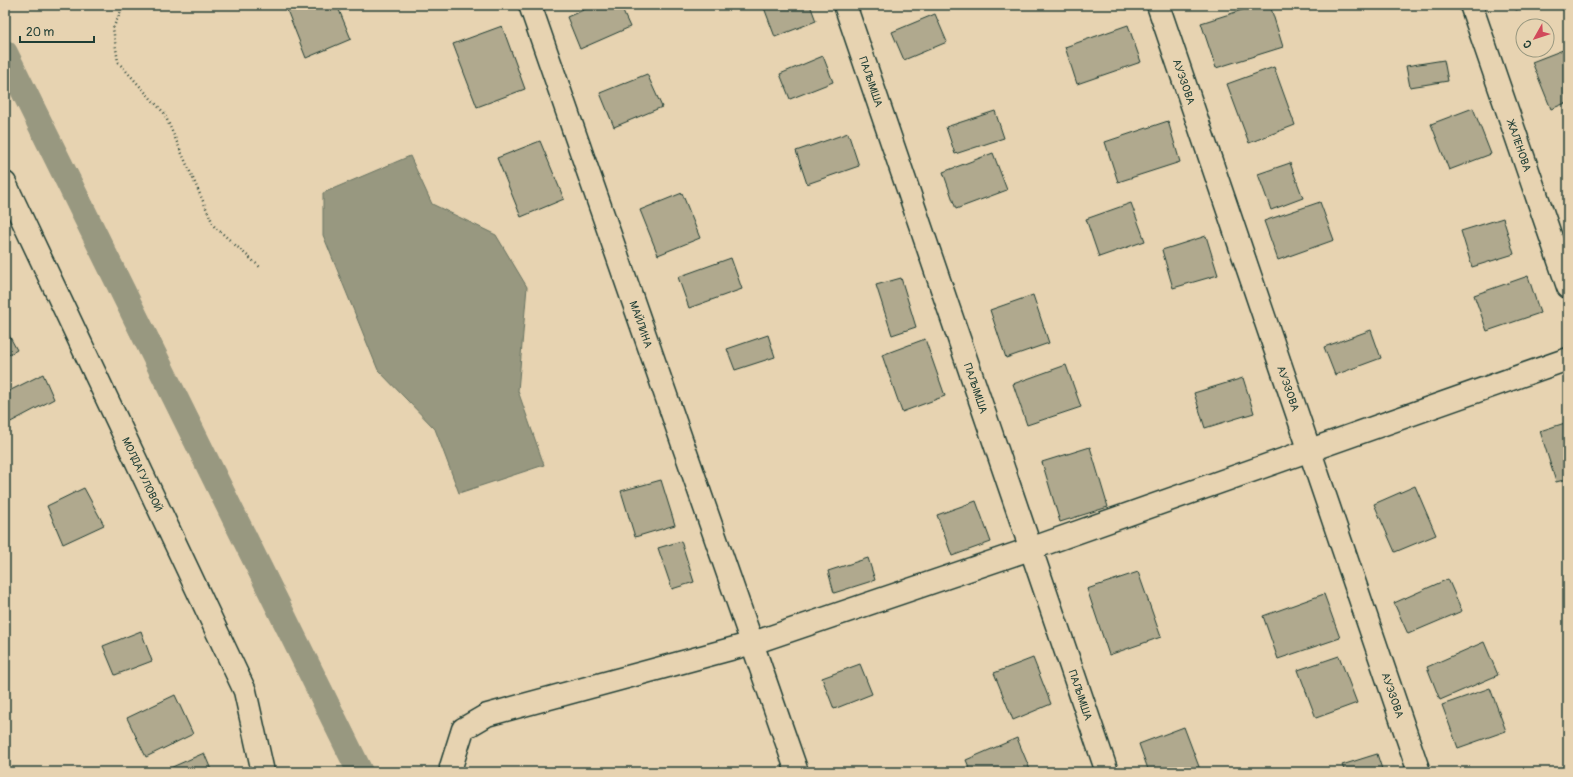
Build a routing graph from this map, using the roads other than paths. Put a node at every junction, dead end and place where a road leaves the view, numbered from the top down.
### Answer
1 (530, 5) edge
2 (845, 5) edge
3 (1158, 5) edge
4 (1470, 5) edge
5 (5, 183) edge
6 (1568, 287) edge
7 (1568, 359) edge
8 (1309, 451) junction
9 (1030, 550) junction
10 (753, 643) junction
11 (263, 772) edge
12 (453, 772) edge
13 (797, 772) edge
14 (1107, 772) edge
15 (1419, 772) edge

1 - 10 street, МАЙЛИНА
2 - 9 street, ПАЛЫМША
3 - 8 street, АУЭЗОВА
4 - 6 street, ЖАЛЕНОВА
5 - 11 street, МОЛДАГУЛОВОЙ
7 - 8 street
8 - 9 street
8 - 15 street, АУЭЗОВА
9 - 10 street
9 - 14 street, ПАЛЫМША
10 - 12 street
10 - 13 street, МАЙЛИНА

